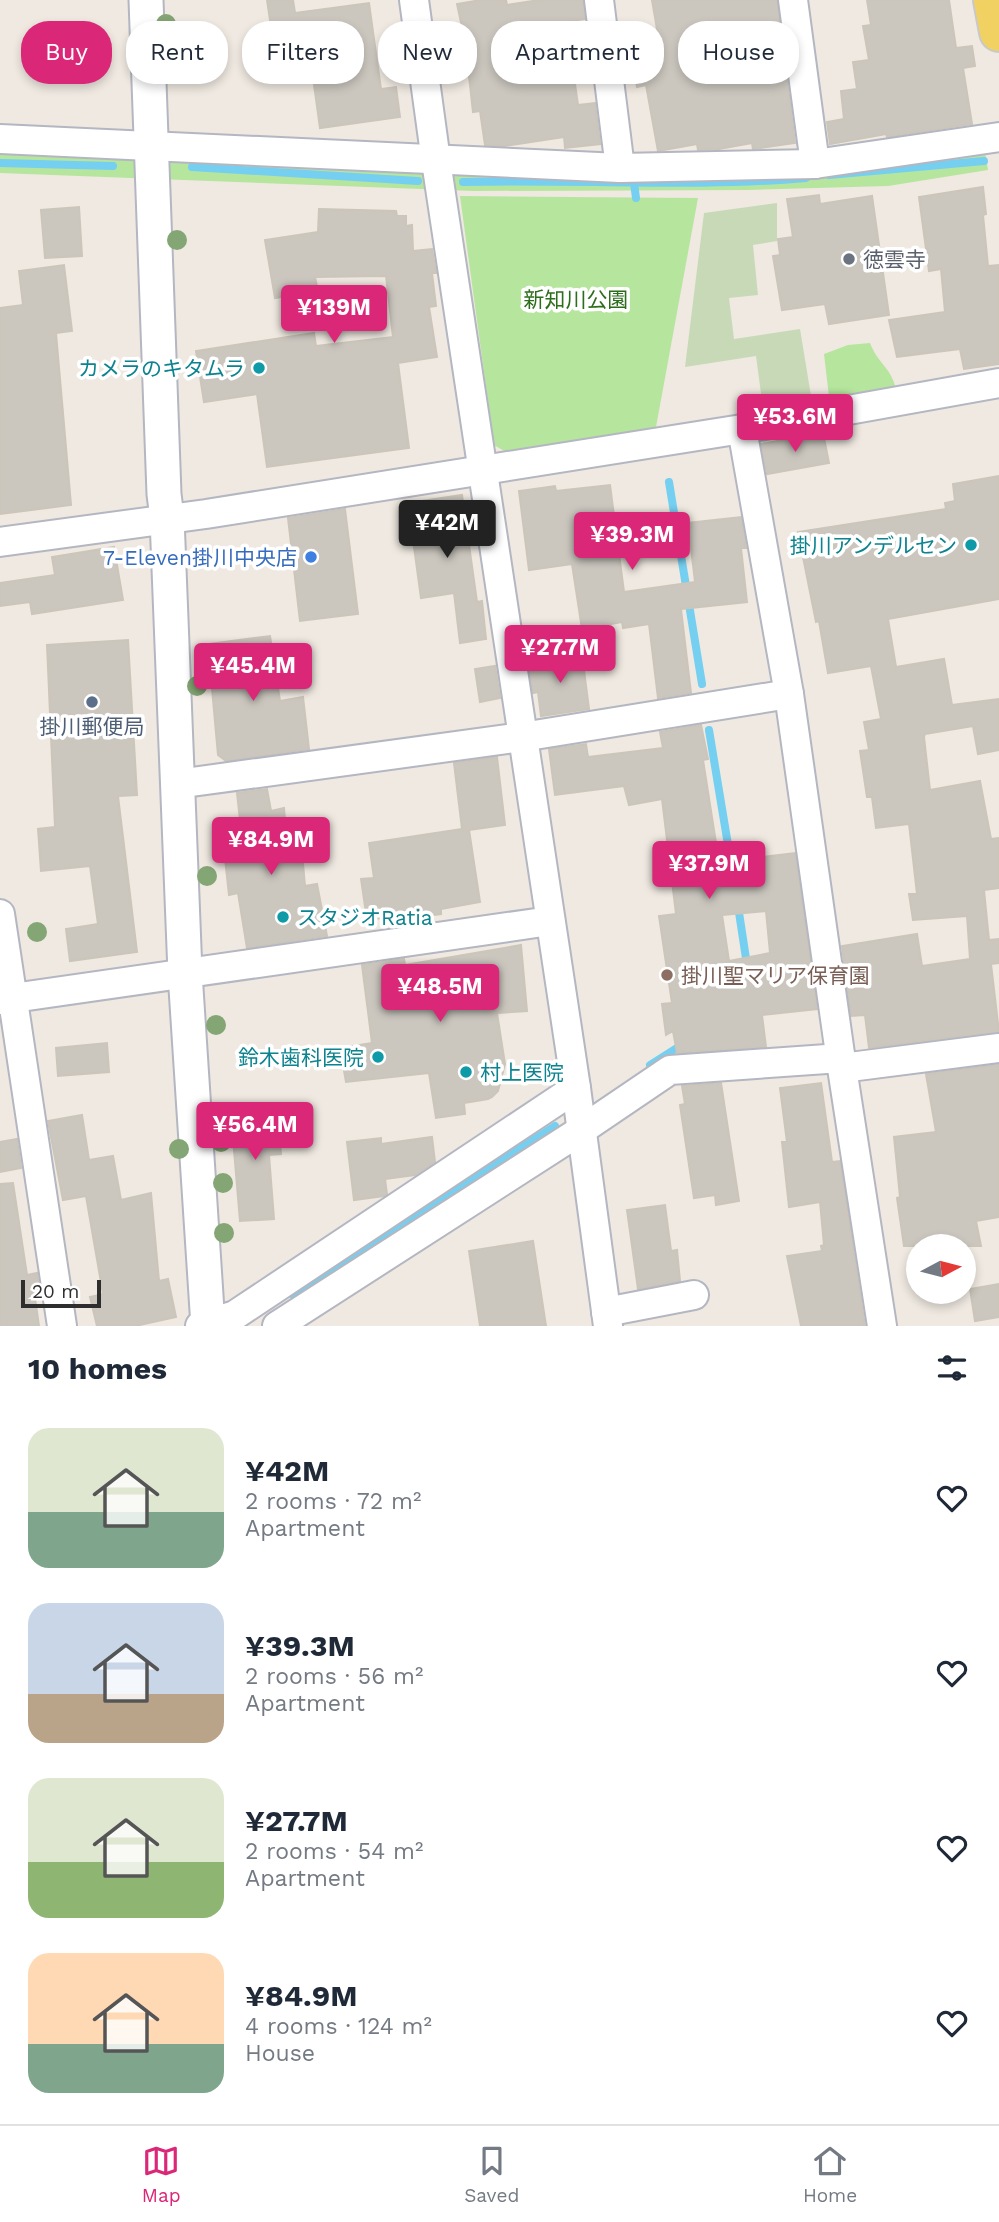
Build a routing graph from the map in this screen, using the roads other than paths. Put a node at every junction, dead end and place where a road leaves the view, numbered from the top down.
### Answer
1 (145, 0) edge
2 (414, 0) edge
3 (599, 0) edge
4 (793, 0) edge
5 (993, 0) edge
6 (999, 32) edge
7 (999, 137) edge
8 (0, 139) edge
9 (152, 147) junction
10 (436, 161) junction
11 (815, 164) junction
12 (620, 168) junction
13 (999, 383) edge
14 (743, 429) junction
15 (483, 469) junction
16 (167, 518) junction
17 (0, 542) edge
18 (789, 694) junction
19 (522, 737) junction
20 (177, 784) junction
21 (0, 914) edge
22 (550, 921) junction
23 (185, 973) junction
24 (6, 999) edge
25 (999, 1048) edge
26 (841, 1063) junction
27 (576, 1088) junction
28 (580, 1131) junction
29 (694, 1295) dead end
30 (607, 1319) edge
31 (205, 1325) edge
32 (62, 1326) edge
33 (276, 1326) edge
34 (882, 1326) edge

1 - 9 street
2 - 10 street
3 - 12 street
4 - 11 street
5 - 6 main road
7 - 11 street
8 - 9 street
9 - 10 street
9 - 16 street
10 - 12 street
10 - 15 street
11 - 12 street
13 - 14 street
14 - 15 street
14 - 18 street
15 - 16 street
15 - 19 street
16 - 17 street
16 - 20 street
18 - 19 street
18 - 26 street
19 - 20 street
19 - 22 street
20 - 23 street
21 - 24 street
22 - 23 street
22 - 27 street
23 - 24 street
23 - 31 street
24 - 32 street
25 - 26 street
26 - 28 street
26 - 34 street
27 - 28 street
27 - 31 street
28 - 30 street
28 - 33 street
29 - 30 street

